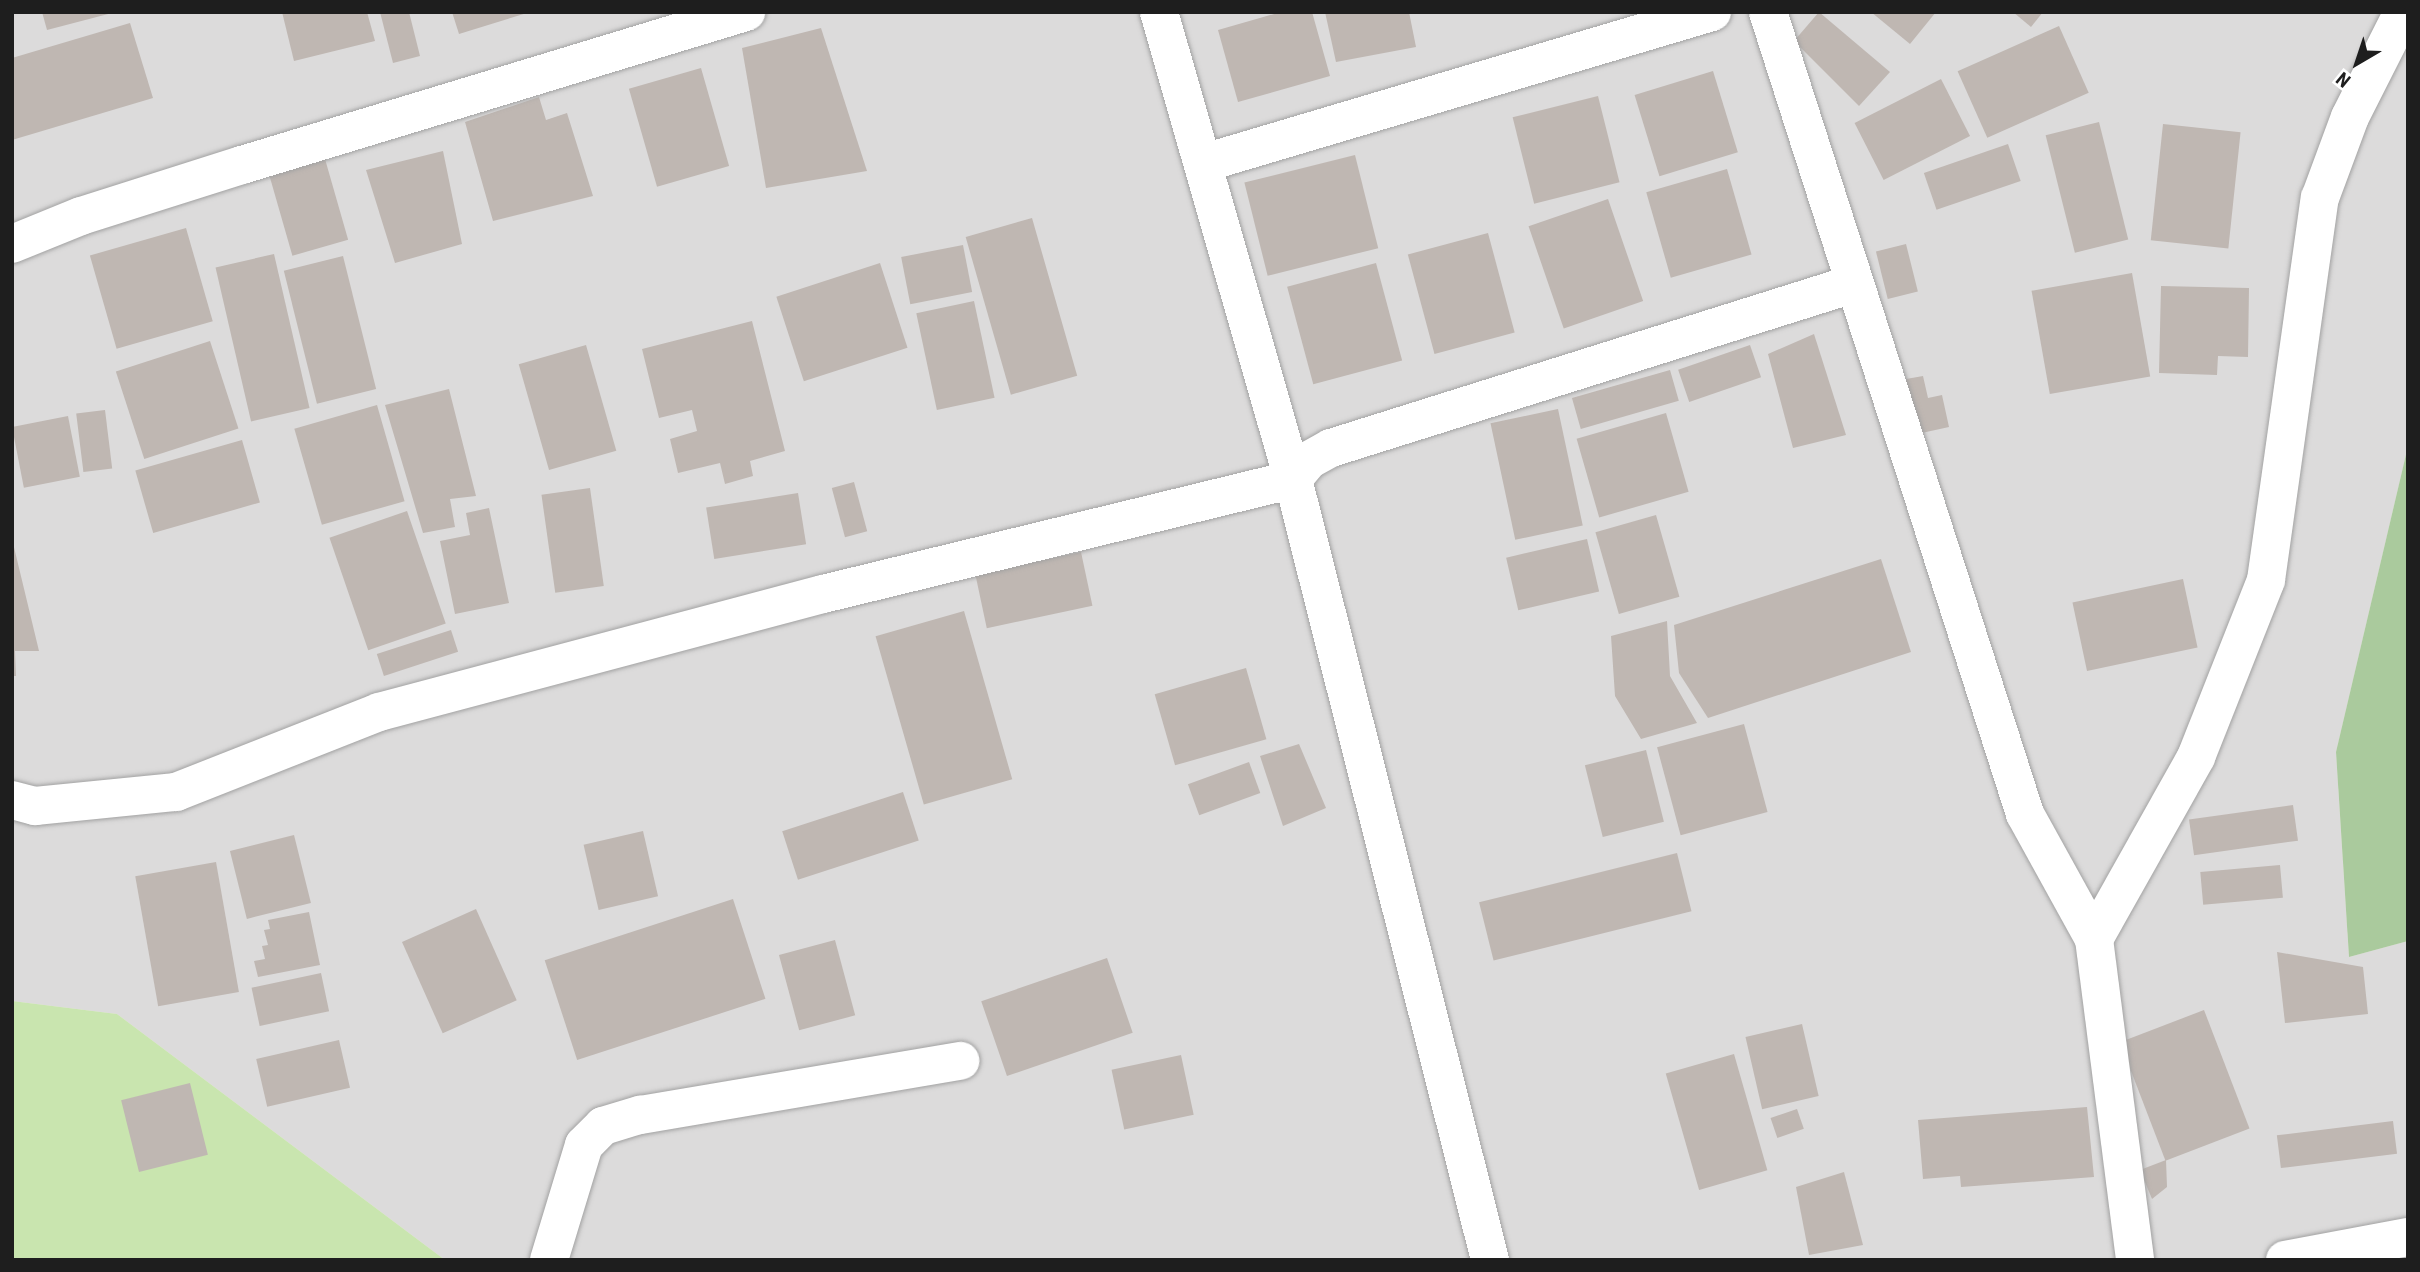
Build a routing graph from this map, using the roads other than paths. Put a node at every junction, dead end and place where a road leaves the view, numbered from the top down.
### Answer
1 (746, 12) edge
2 (1159, 12) edge
3 (1712, 12) edge
4 (1768, 12) edge
5 (2403, 12) edge
6 (1204, 163) junction
7 (12, 244) edge
8 (1853, 284) junction
9 (1293, 479) junction
10 (12, 800) edge
11 (2094, 939) junction
12 (960, 1060) dead end
13 (2388, 1246) edge
14 (549, 1260) edge
15 (1490, 1260) edge
16 (2135, 1260) edge
17 (2285, 1260) edge

1 - 7 street
2 - 6 street
3 - 6 street
4 - 8 street
5 - 11 street
6 - 9 street
8 - 9 street
8 - 11 street
9 - 10 street
9 - 15 street
11 - 16 street
12 - 14 street
13 - 17 street

